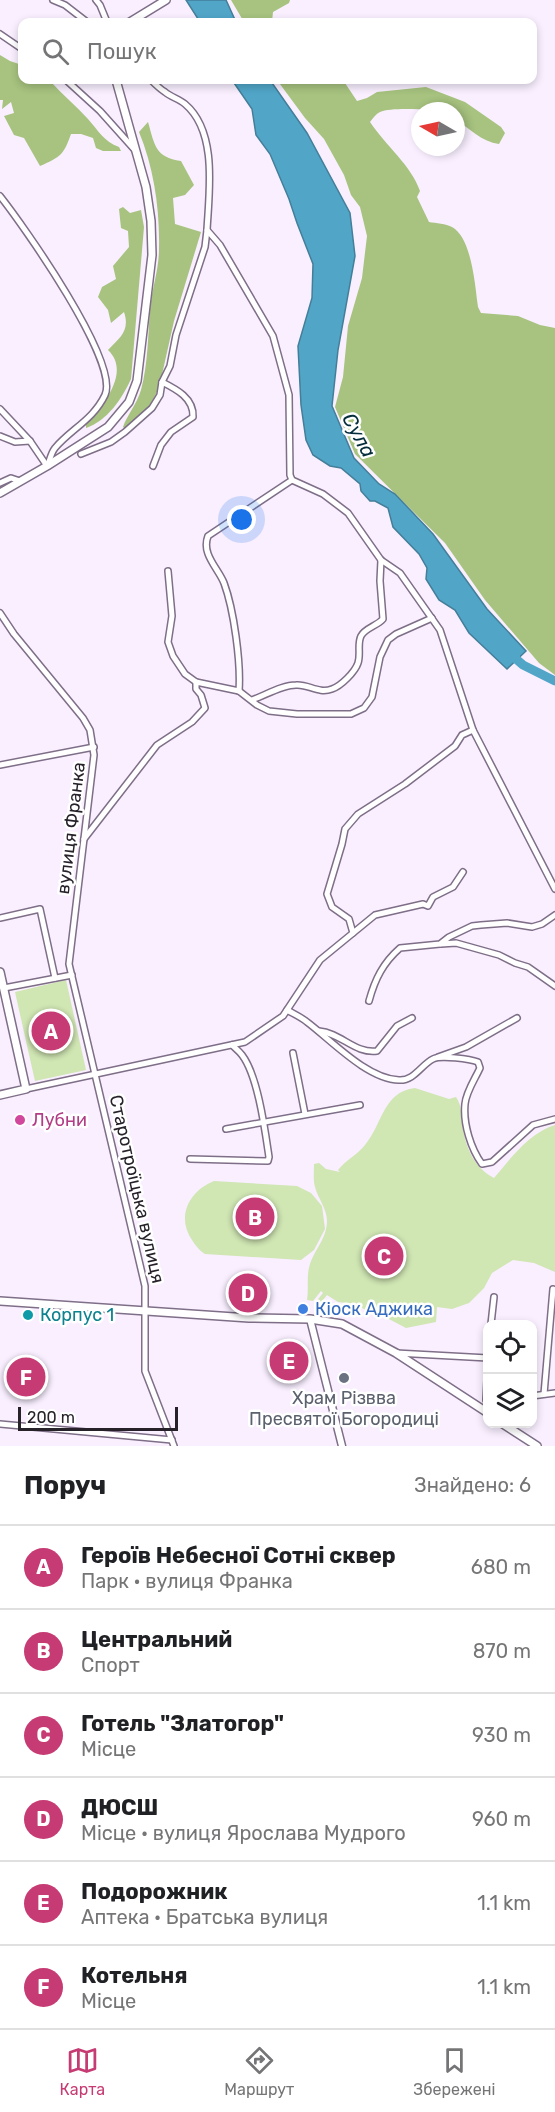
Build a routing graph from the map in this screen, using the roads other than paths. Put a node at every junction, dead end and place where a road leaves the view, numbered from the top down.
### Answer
1 (53, 0) edge
2 (100, 2) edge
3 (164, 2) edge
4 (82, 18) edge
5 (106, 18) edge
6 (137, 18) edge
7 (0, 34) edge
8 (18, 46) edge
9 (70, 84) edge
10 (117, 84) edge
11 (155, 84) edge
12 (137, 153) junction
13 (0, 196) edge
14 (207, 230) junction
15 (162, 382) junction
16 (0, 410) edge
17 (0, 436) edge
18 (30, 441) junction
19 (81, 454) dead end
20 (47, 466) junction
21 (153, 466) dead end
22 (292, 480) junction
23 (20, 481) junction
24 (0, 483) edge
25 (0, 494) edge
26 (381, 560) junction
27 (168, 571) dead end
28 (0, 613) edge
29 (432, 618) junction
30 (196, 682) junction
31 (239, 691) junction
32 (252, 700) junction
33 (473, 730) junction
34 (94, 747) junction
35 (0, 765) edge
36 (84, 839) junction
37 (463, 872) dead end
38 (555, 889) edge
39 (555, 915) edge
40 (0, 918) edge
41 (354, 933) junction
42 (440, 944) junction
43 (0, 972) edge
44 (72, 975) junction
45 (55, 978) junction
46 (555, 986) edge
47 (2, 989) edge
48 (369, 1001) dead end
49 (287, 1010) junction
50 (412, 1018) dead end
51 (517, 1018) dead end
52 (319, 1031) junction
53 (232, 1045) junction
54 (293, 1053) dead end
55 (434, 1059) junction
56 (96, 1073) junction
57 (26, 1089) junction
58 (0, 1095) edge
59 (360, 1105) dead end
60 (305, 1114) junction
61 (555, 1119) edge
62 (263, 1121) junction
63 (226, 1129) dead end
64 (190, 1159) dead end
65 (553, 1289) dead end
66 (494, 1298) dead end
67 (0, 1301) edge
68 (146, 1311) junction
69 (310, 1318) junction
70 (491, 1320) edge
71 (396, 1353) junction
72 (483, 1360) edge
73 (555, 1393) edge
74 (544, 1394) junction
75 (537, 1395) edge
76 (483, 1401) edge
77 (472, 1402) junction
78 (483, 1410) edge
79 (0, 1424) edge
80 (509, 1428) edge
81 (173, 1443) edge
82 (342, 1446) edge
83 (537, 1446) edge

1 - 4 street
2 - 5 street
3 - 6 main road
7 - 8 street
9 - 12 street
10 - 12 main road
11 - 14 street
12 - 20 main road
13 - 20 street
14 - 15 street
14 - 22 street
15 - 19 street
15 - 21 street
16 - 18 street
17 - 18 street
18 - 20 street
20 - 23 main road
22 - 26 street
22 - 31 street
23 - 24 street
23 - 25 main road
26 - 29 street
26 - 32 street
27 - 30 street
28 - 34 street, вулиця Франка
29 - 32 street
29 - 33 street
30 - 31 street
30 - 36 street
31 - 32 street
33 - 38 street
33 - 41 street
34 - 35 street
34 - 36 street, вулиця Франка
36 - 44 street, вулиця Франка
37 - 41 street
39 - 42 street
40 - 45 street
41 - 49 street
42 - 46 street
42 - 48 street
43 - 47 main road
44 - 45 street
44 - 56 street, вулиця Франка
45 - 47 street
47 - 57 main road
49 - 52 street
49 - 53 street
50 - 52 street
51 - 55 street
52 - 55 street
53 - 56 street
53 - 62 street
54 - 60 street
55 - 61 street
56 - 57 street
56 - 68 street, Старотроїцька вулиця
57 - 58 main road
59 - 60 street
60 - 62 street
62 - 63 street
62 - 64 street
65 - 74 street
66 - 70 street
67 - 68 main road
68 - 69 main road
68 - 81 street, Старотроїцька вулиця
69 - 71 main road
69 - 82 street
71 - 72 street
71 - 77 main road
73 - 74 street
74 - 75 street
76 - 77 street
77 - 78 main road
79 - 81 street
80 - 83 main road

